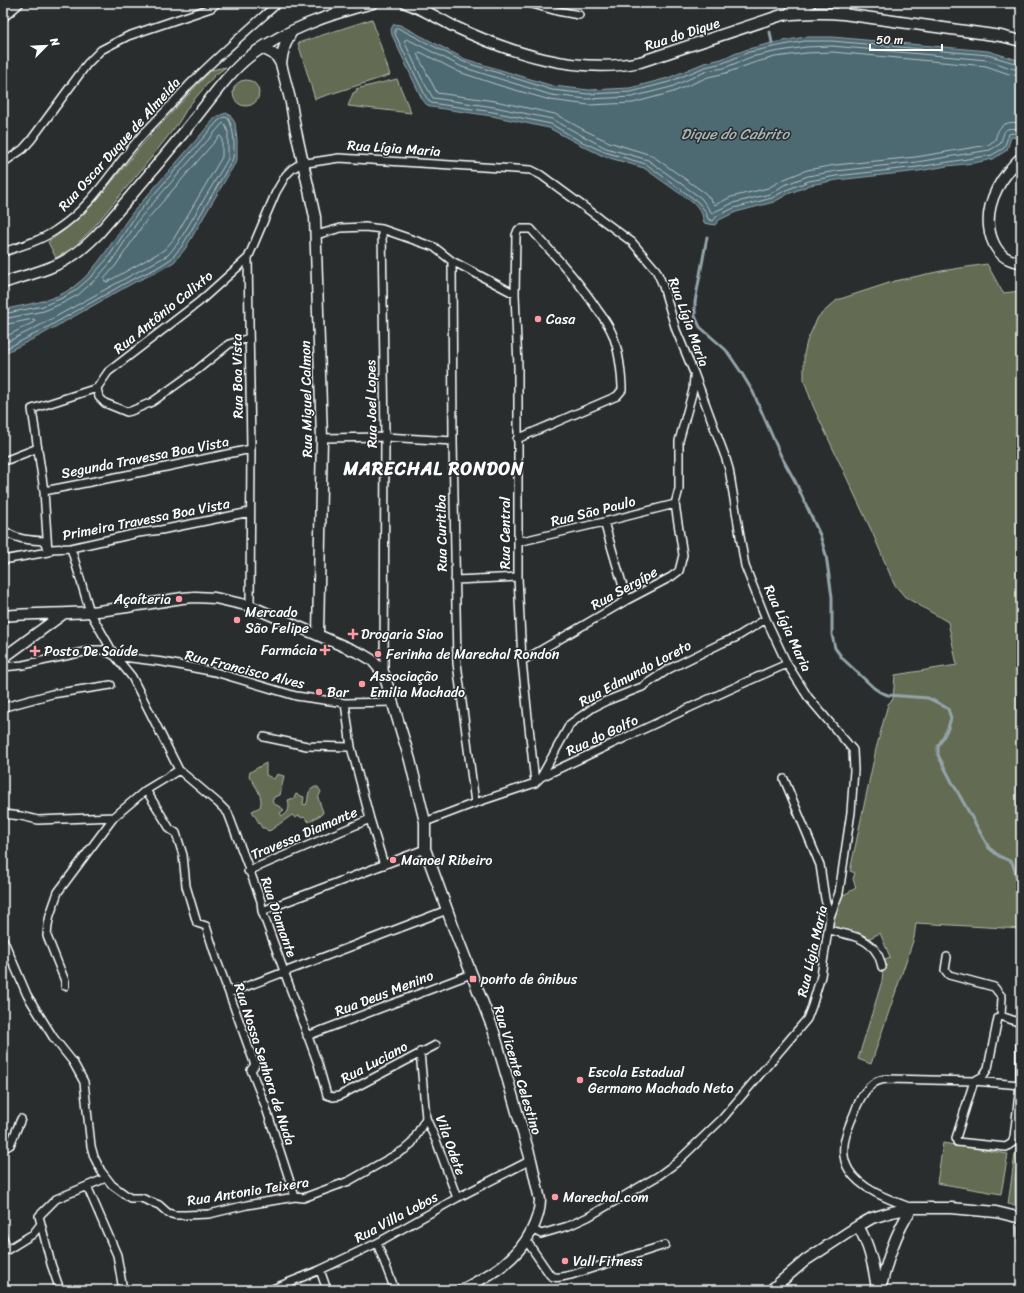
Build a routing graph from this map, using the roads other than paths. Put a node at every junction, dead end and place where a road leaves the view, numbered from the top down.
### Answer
1 (18, 3) edge
2 (217, 3) edge
3 (278, 3) edge
4 (373, 3) edge
5 (406, 3) edge
6 (529, 3) edge
7 (810, 3) edge
8 (842, 3) edge
9 (843, 14) junction
10 (578, 15) dead end
11 (782, 15) junction
12 (3, 16) edge
13 (292, 31) junction
14 (1021, 41) edge
15 (262, 48) junction
16 (281, 64) junction
17 (1021, 158) edge
18 (3, 163) edge
19 (304, 163) junction
20 (382, 229) junction
21 (316, 235) junction
22 (3, 252) edge
23 (248, 258) junction
24 (452, 261) junction
25 (1021, 262) edge
26 (3, 283) edge
27 (515, 294) junction
28 (249, 338) junction
29 (694, 373) junction
30 (97, 388) junction
31 (385, 437) junction
32 (322, 438) junction
33 (518, 439) junction
34 (453, 441) junction
35 (38, 448) junction
36 (251, 449) junction
37 (3, 461) edge
38 (44, 491) junction
39 (674, 504) junction
40 (250, 512) junction
41 (604, 522) junction
42 (4, 531) edge
43 (518, 542) junction
44 (71, 548) junction
45 (48, 552) junction
46 (3, 560) edge
47 (518, 578) junction
48 (455, 580) junction
49 (627, 600) junction
50 (250, 606) junction
51 (90, 612) junction
52 (63, 614) junction
53 (3, 616) edge
54 (766, 619) junction
55 (318, 634) junction
56 (114, 656) junction
57 (3, 660) edge
58 (522, 661) junction
59 (787, 664) junction
60 (384, 674) junction
61 (111, 685) dead end
62 (393, 702) junction
63 (344, 703) junction
64 (3, 707) edge
65 (264, 737) dead end
66 (351, 747) junction
67 (179, 770) junction
68 (784, 779) dead end
69 (538, 780) junction
70 (146, 790) junction
71 (476, 803) junction
72 (3, 814) edge
73 (114, 817) junction
74 (370, 819) junction
75 (425, 822) junction
76 (425, 849) junction
77 (384, 865) junction
78 (248, 871) junction
79 (447, 910) junction
80 (262, 911) junction
81 (830, 917) junction
82 (829, 930) junction
83 (3, 940) edge
84 (947, 957) dead end
85 (882, 967) dead end
86 (284, 972) junction
87 (471, 974) junction
88 (65, 986) dead end
89 (229, 993) junction
90 (1001, 1016) junction
91 (307, 1036) junction
92 (436, 1045) dead end
93 (420, 1052) junction
94 (974, 1081) junction
95 (1020, 1086) junction
96 (326, 1093) joint
97 (426, 1118) junction
98 (21, 1119) dead end
99 (3, 1149) edge
100 (531, 1160) junction
101 (106, 1178) junction
102 (87, 1186) junction
103 (294, 1197) junction
104 (457, 1198) junction
105 (912, 1208) junction
106 (1019, 1217) edge
107 (41, 1224) junction
108 (858, 1226) junction
109 (532, 1229) junction
110 (3, 1237) edge
111 (526, 1240) junction
112 (377, 1243) junction
113 (665, 1245) dead end
114 (320, 1270) junction
115 (60, 1290) edge
116 (123, 1290) edge
117 (270, 1290) edge
118 (327, 1290) edge
119 (395, 1290) edge
120 (462, 1290) edge
121 (772, 1290) edge
122 (878, 1290) edge

1 - 12 street
2 - 18 street
3 - 22 street, Rua Oscar Duque de Almeida
4 - 13 street
5 - 11 street, Rua do Dique
6 - 10 street
7 - 11 street
8 - 9 street
9 - 11 street, Rua do Dique
9 - 14 street, Rua do Dique
13 - 15 street
13 - 16 street
15 - 16 street
15 - 26 street
16 - 19 street, Rua Miguel Calmon
17 - 25 street
19 - 21 street, Rua Miguel Calmon
19 - 23 street, Rua Boa Vista
19 - 29 street, Rua Lígia Maria
20 - 21 street
20 - 24 street
20 - 31 street, Rua Joel Lopes
21 - 32 street, Rua Miguel Calmon
23 - 28 street, Rua Boa Vista
23 - 30 street, Rua Antônio Calixto
24 - 27 street
24 - 34 street, Rua Curitiba
27 - 33 street, Rua Central
27 - 33 street, Rua Central
28 - 30 street
28 - 36 street, Rua Boa Vista
29 - 39 street
29 - 54 street, Rua Lígia Maria
30 - 35 street
31 - 32 street
31 - 34 street
31 - 60 street, Rua Joel Lopes
32 - 55 street, Rua Miguel Calmon
33 - 43 street, Rua Central
34 - 48 street, Rua Curitiba
35 - 37 street
35 - 38 street
36 - 38 street, Segunda Travessa Boa Vista
36 - 40 street, Rua Boa Vista
38 - 45 street
39 - 41 street, Rua São Paulo
39 - 49 street, Rua Sergípe
40 - 44 street, Primeira Travessa Boa Vista
40 - 50 street, Rua Boa Vista
41 - 43 street, Rua São Paulo
41 - 49 street
42 - 45 street
43 - 47 street, Rua Central
44 - 45 street, Primeira Travessa Boa Vista
44 - 51 street
45 - 46 street, Primeira Travessa Boa Vista
47 - 48 street
47 - 58 street, Rua Central
48 - 71 street, Rua Curitiba
49 - 58 street, Rua Sergípe
50 - 51 street, Rua Vicente Celestino
50 - 55 street, Rua Vicente Celestino
51 - 52 street, Rua Vicente Celestino
51 - 56 street
52 - 53 street, Rua Vicente Celestino
52 - 57 street
54 - 59 street, Rua Lígia Maria
54 - 69 street, Rua Edmundo Loreto
55 - 60 street, Rua Vicente Celestino
56 - 57 street, Rua Francisco Alves
56 - 63 street, Rua Francisco Alves
56 - 67 street
58 - 69 street, Rua Central
59 - 69 street, Rua do Golfo
59 - 81 street, Rua Lígia Maria
60 - 62 street, Rua Vicente Celestino
61 - 64 street
62 - 63 street, Rua Francisco Alves
62 - 75 street, Rua Vicente Celestino
63 - 66 street
65 - 66 street
66 - 74 street
67 - 70 street
67 - 78 street, Rua Diamante
68 - 81 street
69 - 71 street, Rua do Golfo
70 - 73 street
70 - 89 street, Rua Nossa Senhora de Nuda
71 - 75 street, Rua do Golfo
72 - 73 street
73 - 88 street
74 - 77 street
74 - 78 street, Travessa Diamante
75 - 76 street, Rua Vicente Celestino
76 - 77 street
76 - 79 street, Rua Vicente Celestino
77 - 80 street
78 - 80 street, Rua Diamante
79 - 86 street
79 - 87 street, Rua Vicente Celestino
80 - 86 street, Rua Diamante
81 - 82 street, Rua Lígia Maria
82 - 85 street
82 - 109 street, Rua Lígia Maria
83 - 101 street, Rua Antonio Teixera
84 - 90 street
86 - 89 street
86 - 91 street, Rua Diamante
87 - 91 street, Rua Deus Menino
87 - 100 street, Rua Vicente Celestino
89 - 103 street, Rua Nossa Senhora de Nuda
90 - 94 street
90 - 95 street
91 - 96 street, Rua Diamante
92 - 93 street, Rua Luciano
93 - 96 street, Rua Luciano
93 - 97 street, Vila Odete
94 - 95 street
94 - 95 street
94 - 105 street
97 - 103 street, Rua Antonio Teixera
97 - 104 street, Vila Odete
98 - 99 street
100 - 104 street, Rua Villa Lobos
100 - 109 street, Rua Vicente Celestino
101 - 102 street
101 - 103 street, Rua Antonio Teixera
102 - 107 street
102 - 116 street
104 - 112 street, Rua Villa Lobos
105 - 106 street
105 - 108 street
105 - 122 street
107 - 110 street
107 - 115 street
108 - 121 street
108 - 122 street
109 - 111 street, Rua Vicente Celestino
111 - 113 street
111 - 120 street, Rua Vicente Celestino
112 - 114 street, Rua Villa Lobos
112 - 119 street
114 - 117 street, Rua Villa Lobos
114 - 118 street

